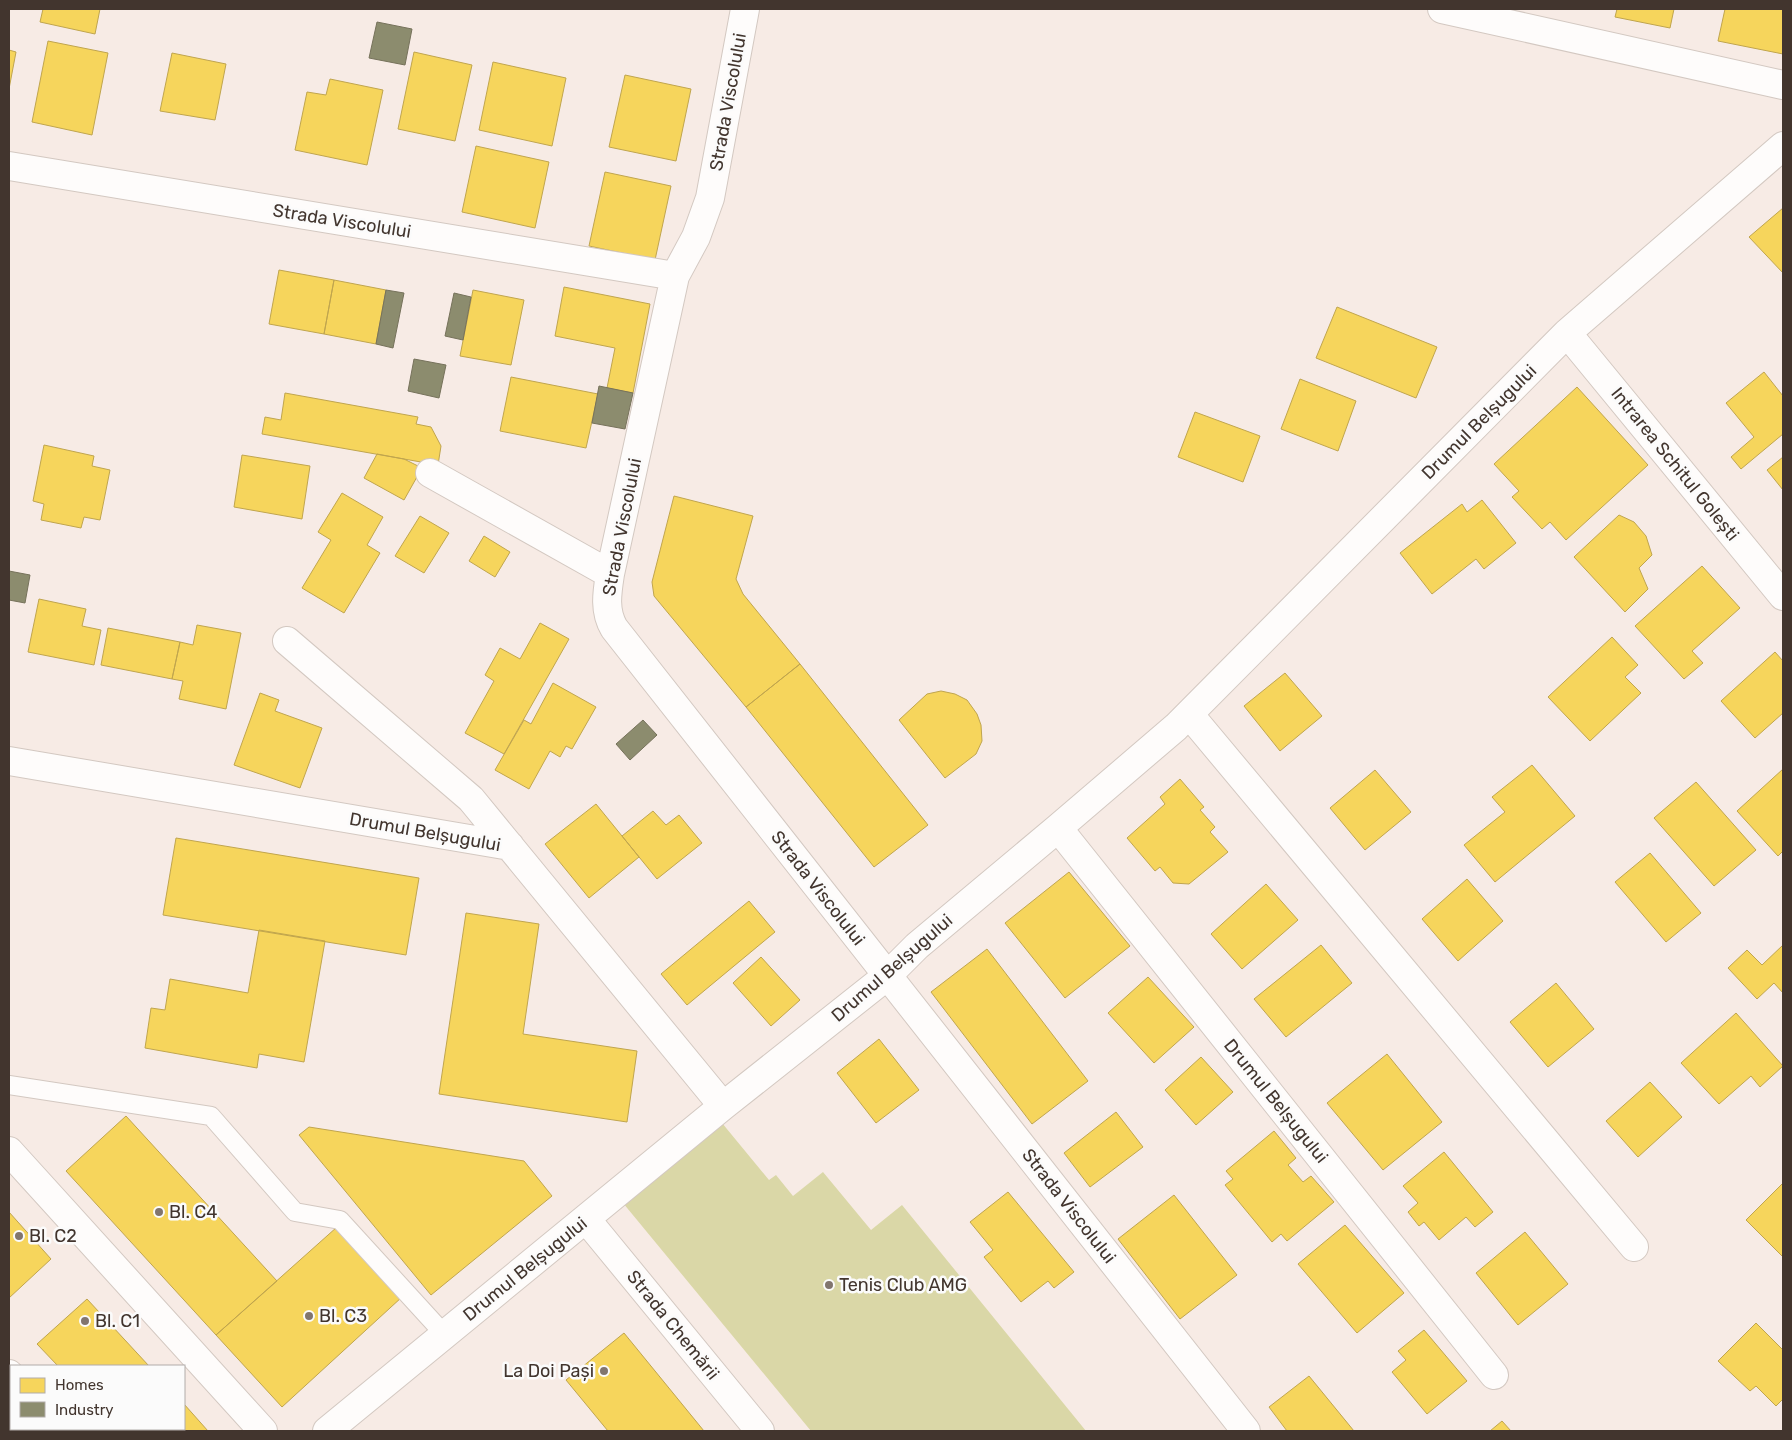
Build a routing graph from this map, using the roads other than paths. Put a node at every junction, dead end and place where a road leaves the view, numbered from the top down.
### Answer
1 (745, 9) edge
2 (1442, 9) edge
3 (1783, 86) edge
4 (1783, 146) edge
5 (9, 166) edge
6 (675, 276) junction
7 (1567, 333) junction
8 (430, 473) dead end
9 (610, 574) junction
10 (1783, 596) edge
11 (287, 641) dead end
12 (1189, 714) junction
13 (9, 761) edge
14 (1058, 828) junction
15 (510, 846) junction
16 (888, 976) junction
17 (9, 1085) edge
18 (723, 1106) junction
19 (9, 1151) edge
20 (586, 1219) junction
21 (1634, 1247) dead end
22 (445, 1334) junction
23 (1494, 1375) dead end
24 (263, 1431) edge
25 (327, 1431) edge
26 (760, 1431) edge
27 (1246, 1431) edge

1 - 6 street, Strada Viscolului
2 - 3 street
4 - 7 street, Drumul Belșugului
5 - 6 street, Strada Viscolului
6 - 9 street, Strada Viscolului
7 - 10 street, Intrarea Schitul Golești
7 - 12 street, Drumul Belșugului
8 - 9 street
9 - 16 street, Strada Viscolului
11 - 15 street
12 - 14 street, Drumul Belșugului
12 - 21 street
13 - 15 street, Drumul Belșugului
14 - 16 street, Drumul Belșugului
14 - 23 street, Drumul Belșugului
15 - 18 street, Drumul Belșugului
16 - 18 street, Drumul Belșugului
16 - 27 street, Strada Viscolului
17 - 22 lane
18 - 20 street, Drumul Belșugului
19 - 24 street
20 - 22 street, Drumul Belșugului
20 - 26 street, Strada Chemării
22 - 25 street, Drumul Belșugului

